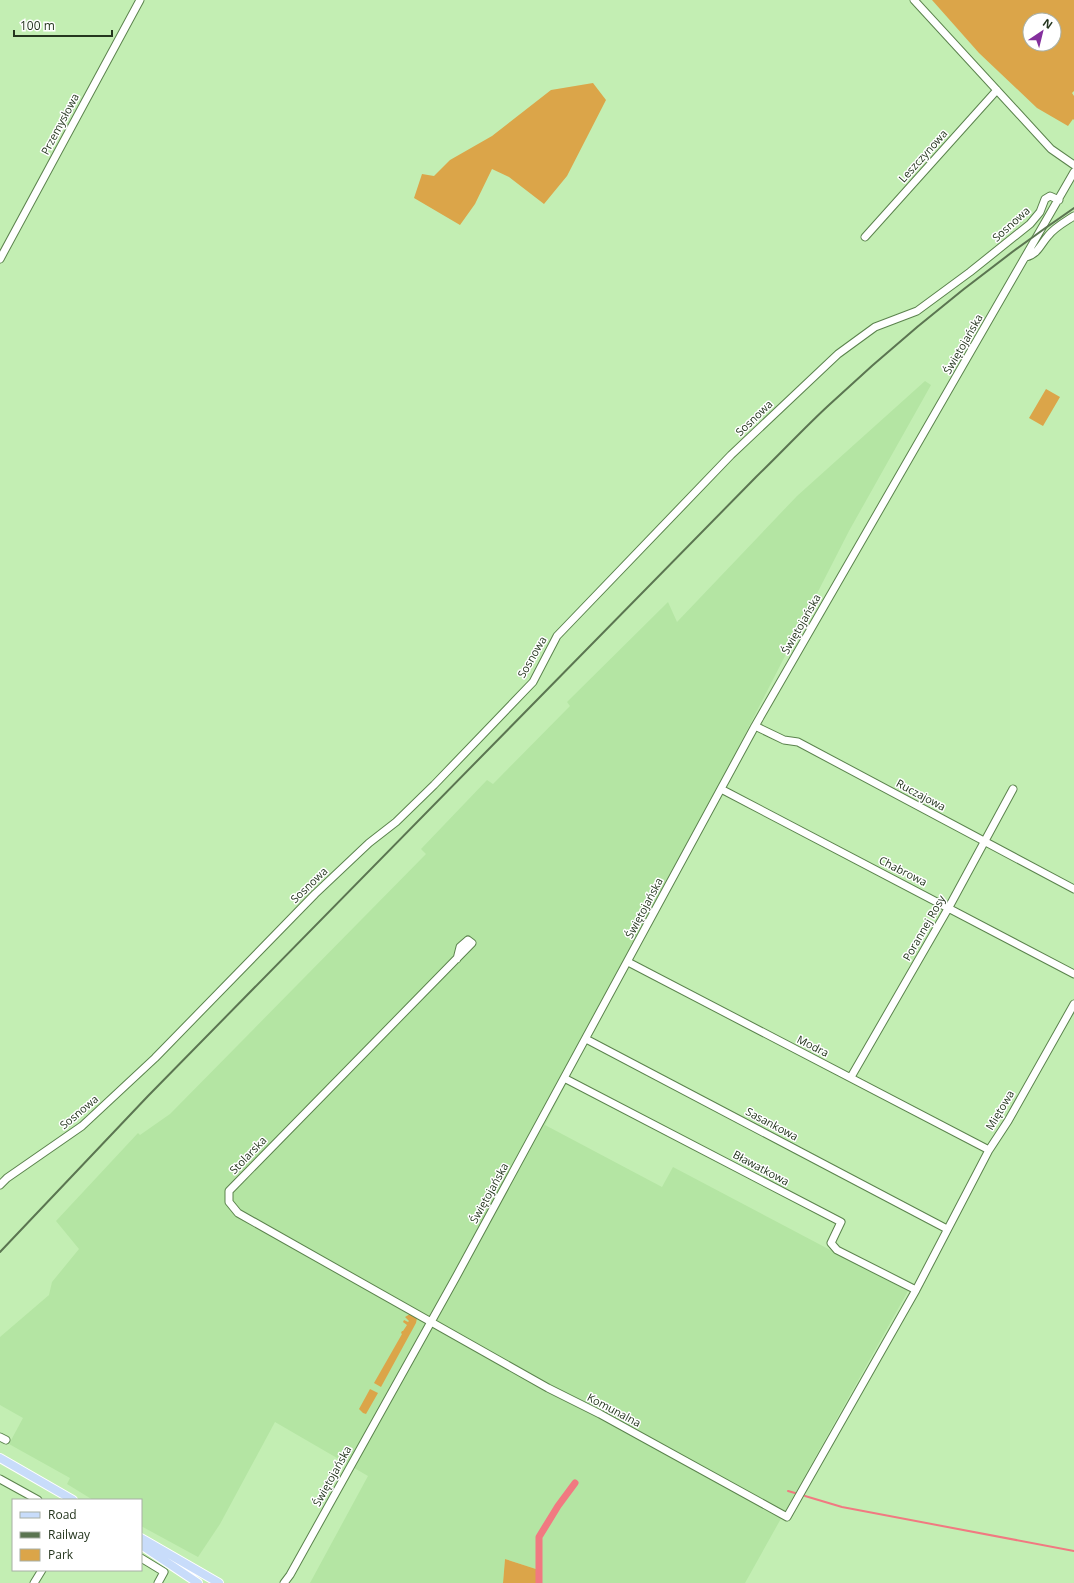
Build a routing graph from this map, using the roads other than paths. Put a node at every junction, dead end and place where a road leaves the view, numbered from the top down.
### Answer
1 (140, 0) edge
2 (914, 0) edge
3 (997, 90) junction
4 (1074, 165) edge
5 (1074, 172) edge
6 (1059, 200) junction
7 (1074, 216) edge
8 (865, 238) dead end
9 (1026, 257) junction
10 (0, 259) edge
11 (755, 726) junction
12 (721, 789) junction
13 (1013, 789) dead end
14 (985, 841) junction
15 (1074, 889) edge
16 (949, 907) junction
17 (457, 959) dead end
18 (628, 962) junction
19 (1074, 974) edge
20 (1074, 1004) edge
21 (586, 1039) junction
22 (851, 1077) junction
23 (564, 1078) junction
24 (989, 1150) junction
25 (0, 1185) edge
26 (947, 1229) junction
27 (916, 1290) junction
28 (430, 1322) junction
29 (0, 1458) edge
30 (0, 1479) edge
31 (36, 1499) edge
32 (71, 1499) edge
33 (786, 1517) joint
34 (142, 1539) edge
35 (142, 1546) edge
36 (142, 1559) edge
37 (41, 1571) edge
38 (290, 1575) junction
39 (34, 1583) edge
40 (158, 1583) edge
41 (198, 1583) edge
42 (219, 1583) edge
43 (284, 1583) edge
44 (288, 1583) edge

1 - 10 street, Przemysłowa
2 - 3 street
3 - 4 street
3 - 8 street, Leszczynowa
5 - 6 street, Świętojańska
6 - 9 street, Świętojańska
6 - 25 street, Sosnowa
7 - 9 street, Świętojańska
9 - 11 street, Świętojańska
11 - 12 street, Świętojańska
11 - 14 street, Ruczajowa
12 - 16 street, Chabrowa
12 - 18 street, Świętojańska
13 - 14 street, Porannej Rosy
14 - 15 street, Ruczajowa
14 - 16 street, Porannej Rosy
16 - 19 street, Chabrowa
16 - 22 street, Porannej Rosy
17 - 28 street, Stolarska
18 - 21 street, Świętojańska
18 - 22 street, Modra
20 - 24 street, Miętowa
21 - 23 street, Świętojańska
21 - 26 street, Sasankowa
22 - 24 street, Modra
23 - 27 street, Bławatkowa
23 - 28 street, Świętojańska
24 - 26 street, Miętowa
26 - 27 street, Miętowa
27 - 33 street, Miętowa
28 - 33 street, Komunalna
28 - 38 street, Świętojańska
29 - 32 main road
30 - 31 street
34 - 42 main road
35 - 41 main road
36 - 40 street
37 - 39 street
38 - 43 street, Świętojańska
38 - 44 street, Świętojańska

